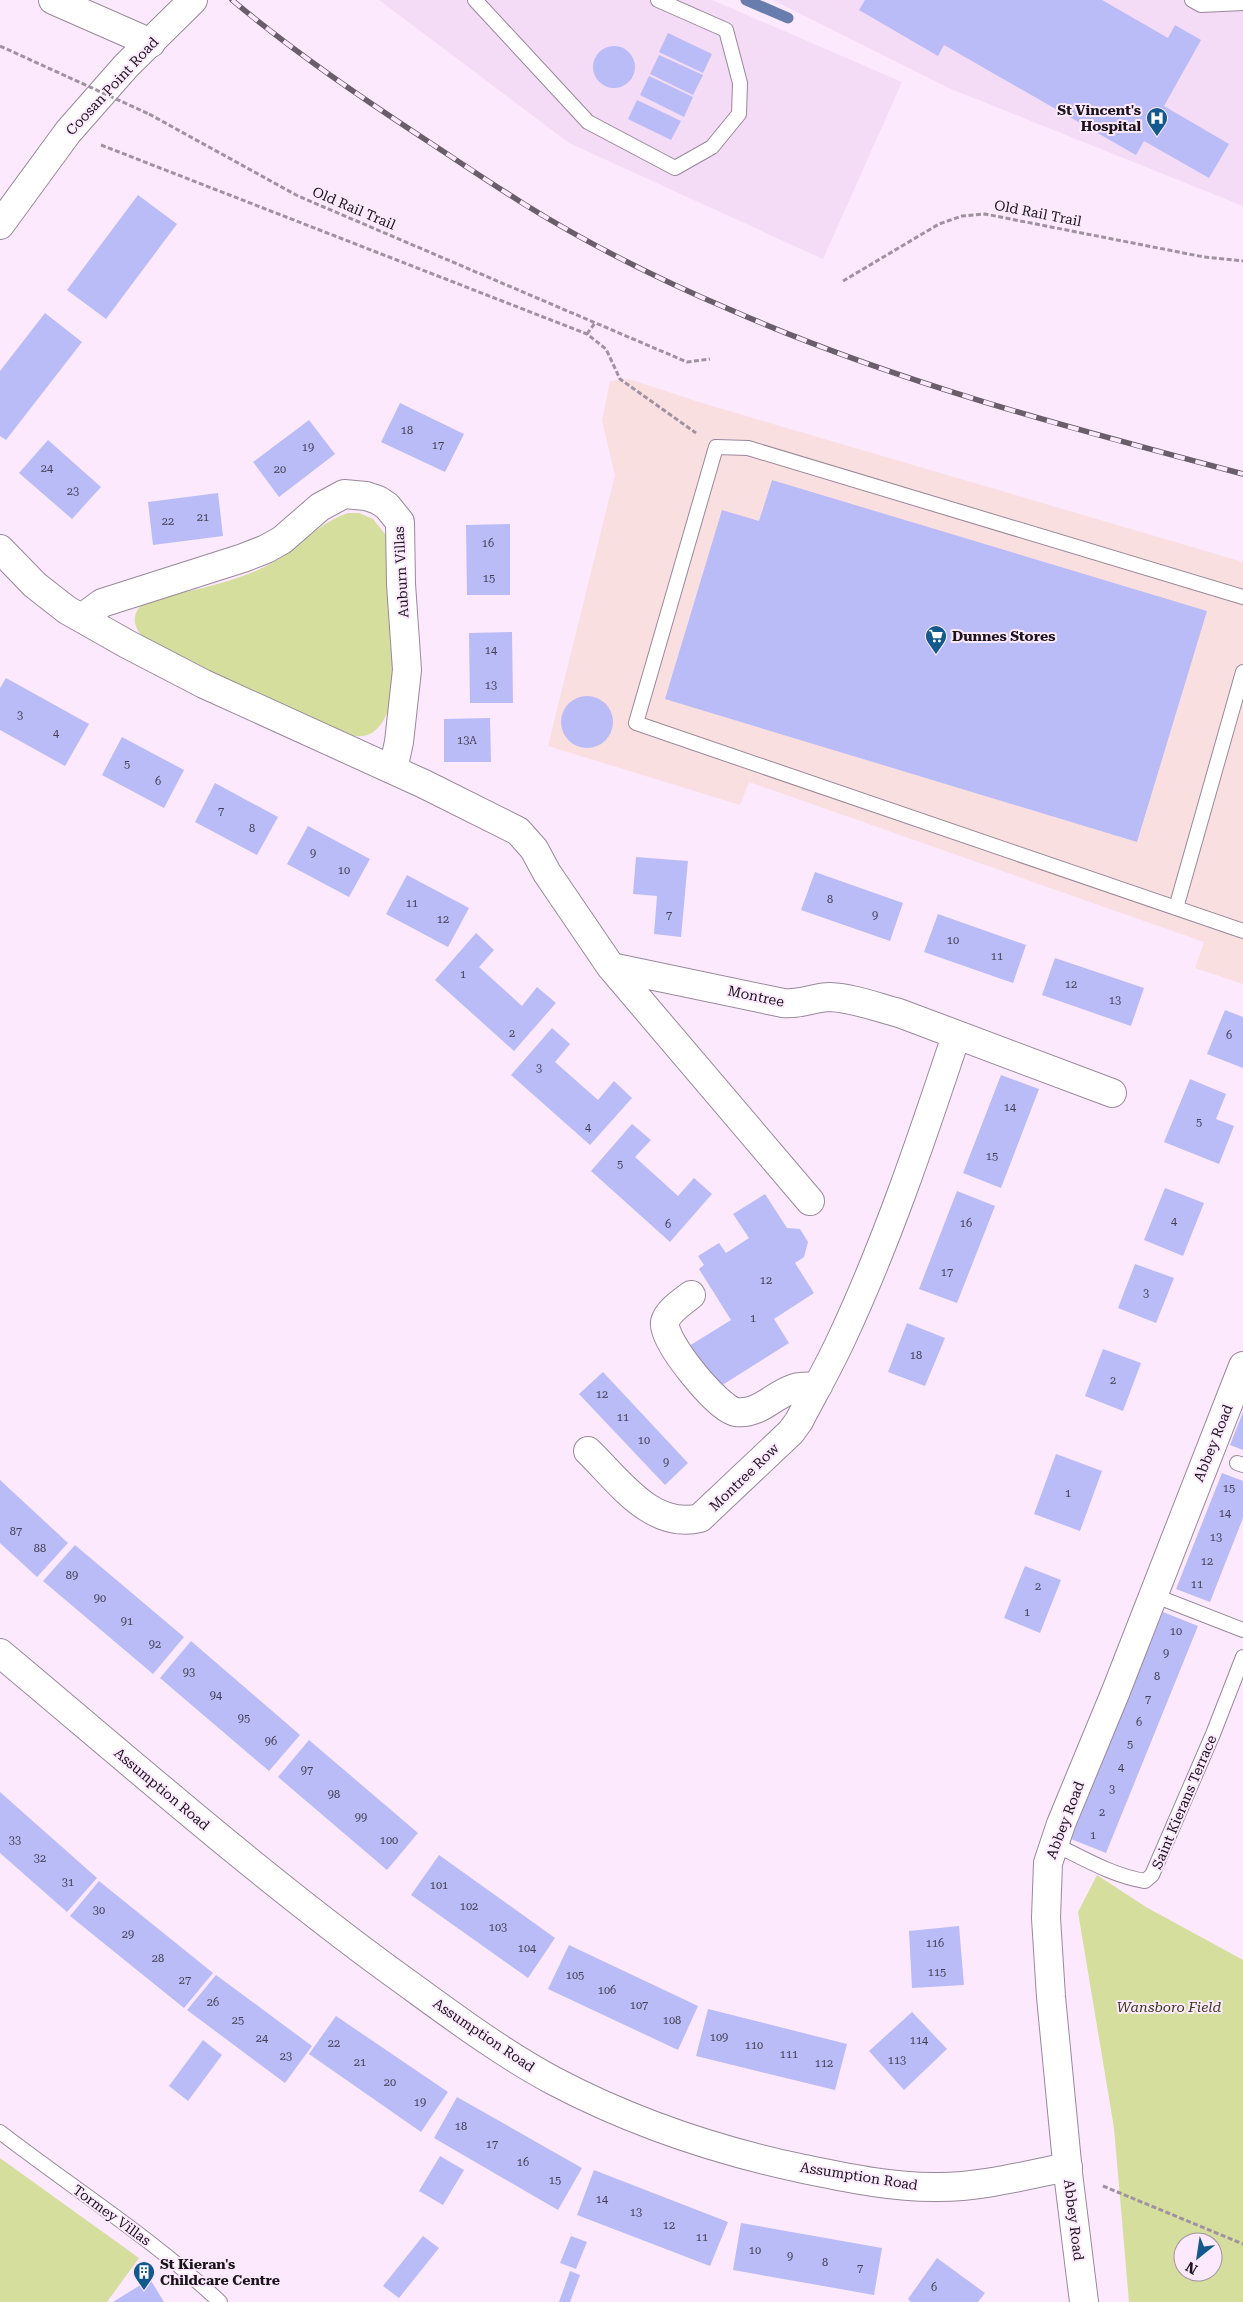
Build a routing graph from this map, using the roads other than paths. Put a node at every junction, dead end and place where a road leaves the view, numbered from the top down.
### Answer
1 (53, 0) edge
2 (193, 0) edge
3 (475, 0) edge
4 (658, 0) edge
5 (1192, 0) edge
6 (1243, 3) edge
7 (151, 43) junction
8 (0, 226) edge
9 (0, 549) edge
10 (1243, 597) edge
11 (82, 618) junction
12 (1243, 672) edge
13 (393, 770) junction
14 (1176, 908) junction
15 (1243, 931) edge
16 (611, 967) junction
17 (956, 1036) junction
18 (1112, 1093) dead end
19 (810, 1201) dead end
20 (691, 1295) dead end
21 (1243, 1366) edge
22 (818, 1386) junction
23 (588, 1451) dead end
24 (1153, 1595) junction
25 (1243, 1630) edge
26 (0, 1653) edge
27 (1243, 1657) edge
28 (1054, 1844) junction
29 (0, 2132) edge
30 (1068, 2170) junction
31 (220, 2302) edge
32 (1084, 2302) edge

1 - 7 street
2 - 7 street, Coosan Point Road
3 - 4 lane
5 - 6 lane
7 - 8 street, Coosan Point Road
9 - 11 street
10 - 14 lane
11 - 13 street
11 - 13 street, Auburn Villas
12 - 14 lane
13 - 16 street
14 - 15 lane
16 - 17 street, Montree
16 - 19 street
17 - 18 street, Montree
17 - 22 street, Montree Row
20 - 22 street
21 - 24 street, Abbey Road
22 - 23 street, Montree Row
24 - 25 lane
24 - 28 street, Abbey Road
26 - 30 street, Assumption Road
27 - 28 lane, Saint Kierans Terrace
28 - 30 street, Abbey Road
29 - 31 lane, Tormey Villas
30 - 32 street, Abbey Road

